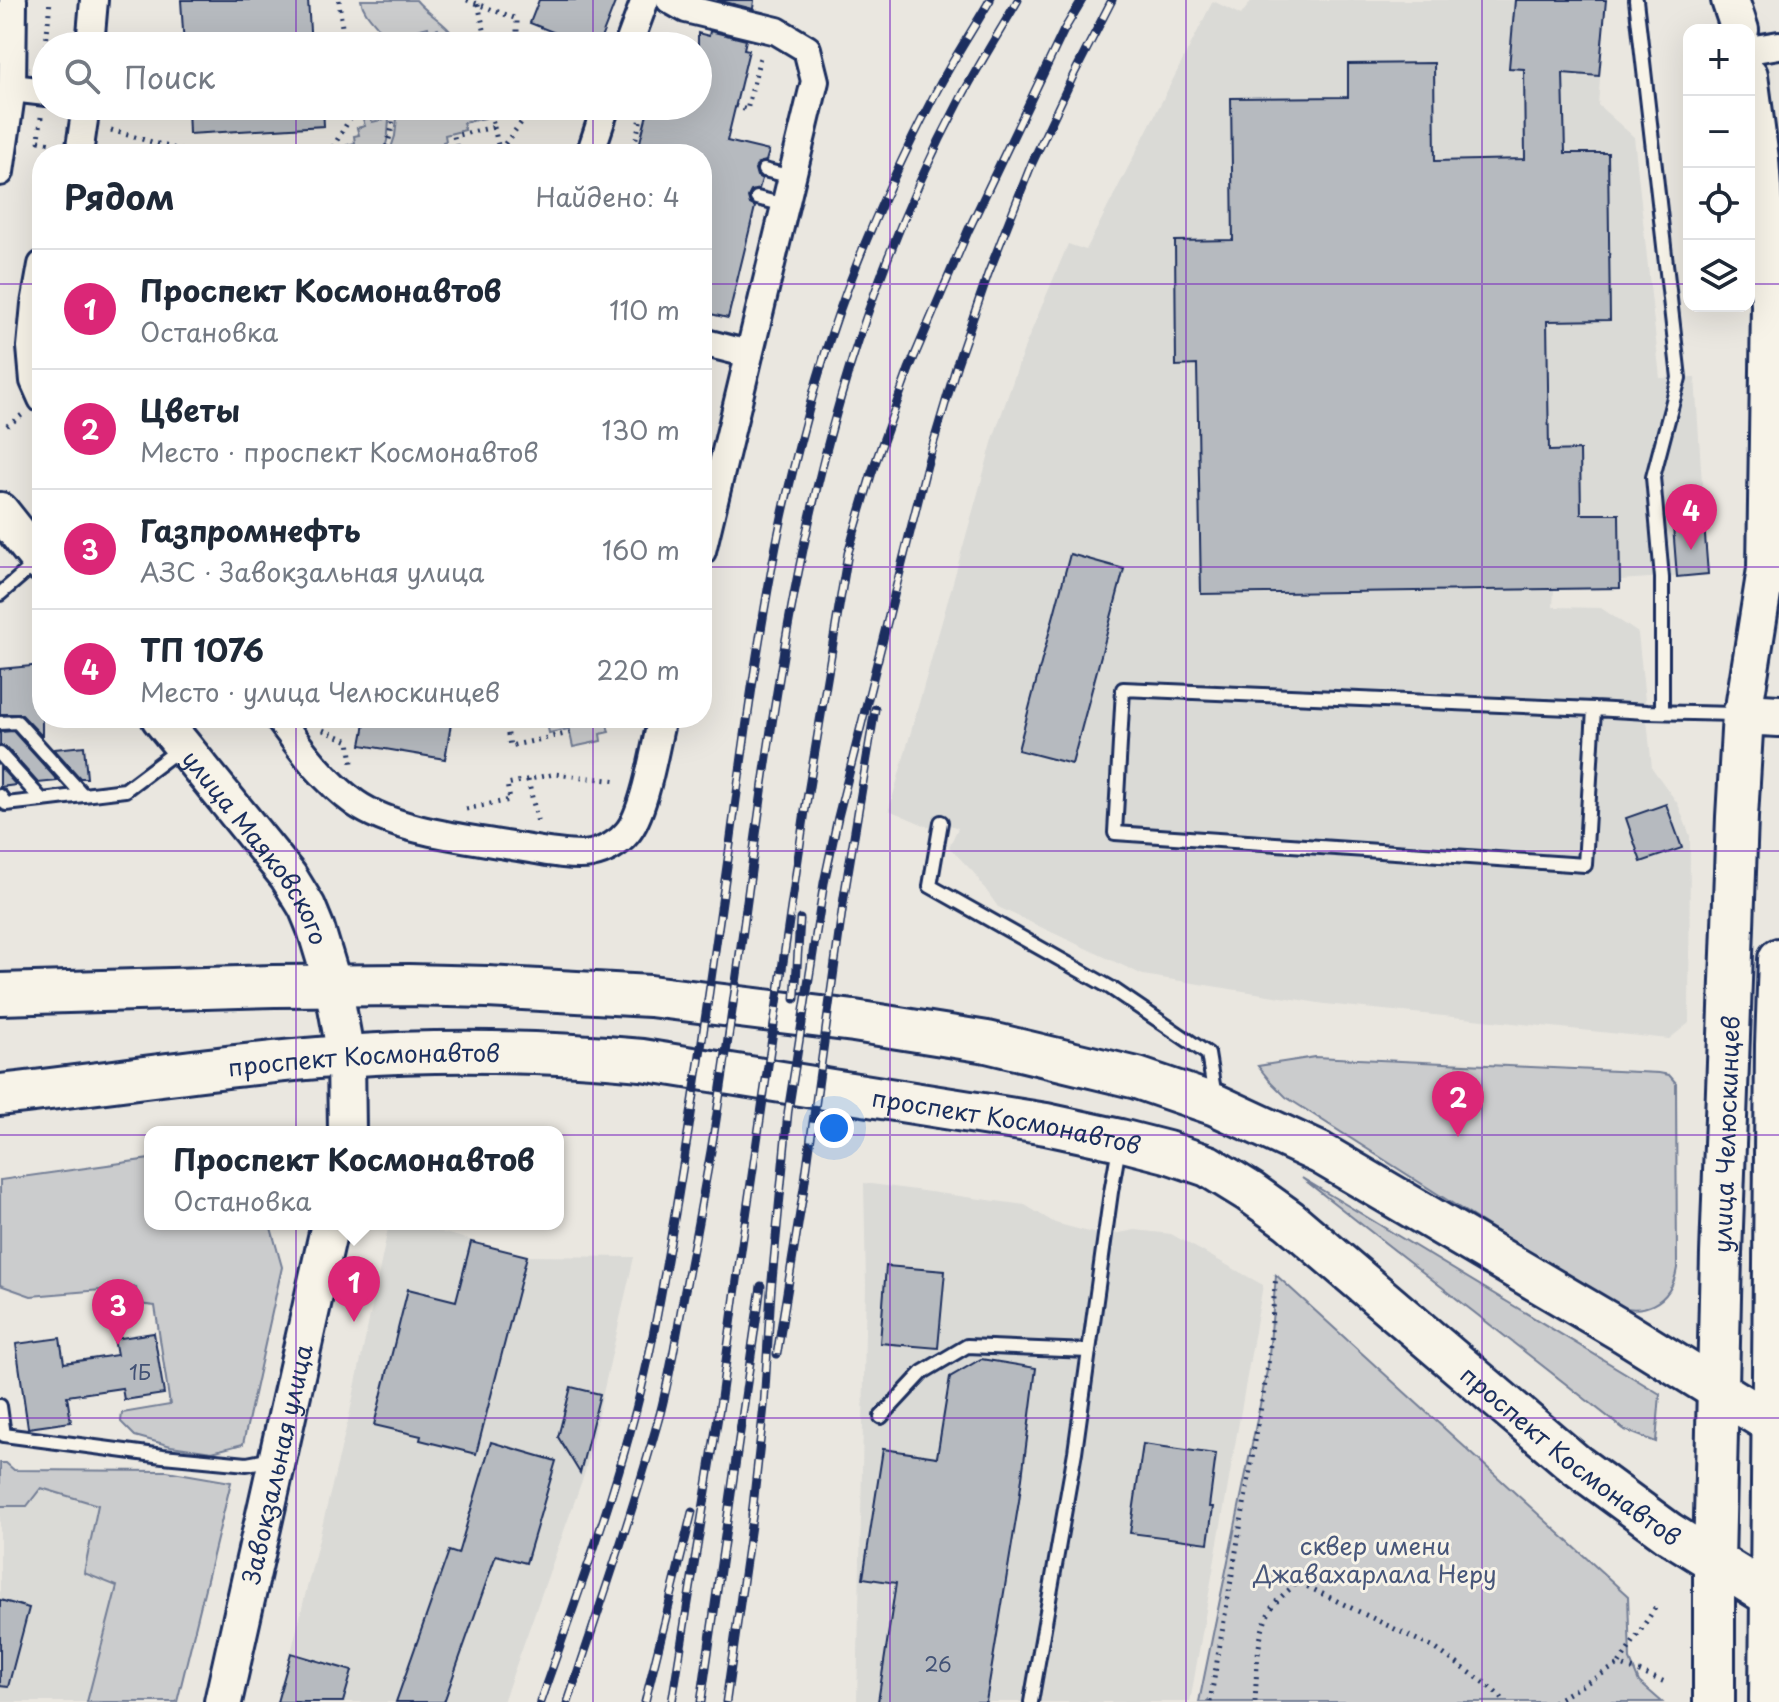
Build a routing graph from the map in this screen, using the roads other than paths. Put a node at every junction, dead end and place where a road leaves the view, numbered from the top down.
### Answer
1 (13, 0) edge
2 (94, 0) edge
3 (645, 0) edge
4 (670, 0) edge
5 (1636, 0) edge
6 (1730, 0) edge
7 (1738, 24) edge
8 (91, 32) edge
9 (633, 32) edge
10 (1779, 45) edge
11 (1755, 49) edge
12 (12, 88) junction
13 (32, 90) edge
14 (1752, 96) edge
15 (84, 120) edge
16 (601, 120) edge
17 (80, 144) edge
18 (593, 144) edge
19 (764, 170) dead end
20 (0, 172) edge
21 (792, 177) junction
22 (757, 198) dead end
23 (785, 205) junction
24 (32, 336) edge
25 (712, 345) edge
26 (749, 354) junction
27 (32, 358) edge
28 (712, 509) edge
29 (0, 511) edge
30 (32, 552) edge
31 (32, 568) edge
32 (1766, 569) junction
33 (0, 594) edge
34 (1779, 658) edge
35 (1594, 709) junction
36 (1662, 711) junction
37 (1761, 715) edge
38 (0, 723) edge
39 (166, 728) edge
40 (169, 728) edge
41 (285, 728) edge
42 (660, 728) edge
43 (0, 754) edge
44 (83, 795) junction
45 (0, 796) edge
46 (42, 800) junction
47 (941, 822) dead end
48 (1779, 959) edge
49 (333, 985) junction
50 (0, 994) edge
51 (346, 1056) junction
52 (0, 1095) edge
53 (1216, 1105) junction
54 (347, 1126) edge
55 (1120, 1140) junction
56 (329, 1230) edge
57 (1089, 1351) junction
58 (1718, 1391) junction
59 (0, 1406) edge
60 (881, 1417) dead end
61 (1774, 1425) junction
62 (278, 1458) junction
63 (1714, 1562) junction
64 (1776, 1599) edge
65 (223, 1702) edge
66 (1031, 1702) edge
67 (1714, 1702) edge
68 (1770, 1702) edge

1 - 12 street
2 - 8 street
3 - 9 street
4 - 21 street
5 - 36 lane
6 - 7 main road
10 - 11 street
12 - 13 street
12 - 20 street
14 - 32 main road, улица Челюскинцев
15 - 17 street
16 - 18 street
19 - 21 lane
21 - 23 street
22 - 23 lane
23 - 26 street
24 - 27 street
25 - 26 street
26 - 28 street
29 - 30 main road
31 - 33 lane
32 - 34 main road, улица Челюскинцев
32 - 37 main road, улица Челюскинцев
35 - 35 lane
35 - 36 lane
36 - 37 lane
37 - 58 main road, улица Челюскинцев
38 - 44 lane
39 - 44 lane
40 - 49 main road, улица Маяковского
41 - 42 street
43 - 46 lane
44 - 46 lane
45 - 46 lane
47 - 53 lane
48 - 61 main road, улица Челюскинцев
49 - 50 main road
49 - 51 main road, улица Маяковского
49 - 53 main road
51 - 52 main road, проспект Космонавтов
51 - 54 main road
51 - 55 main road, проспект Космонавтов
53 - 58 main road
55 - 57 lane
55 - 63 main road, проспект Космонавтов
56 - 62 main road, Завокзальная улица
57 - 60 lane
57 - 66 lane
58 - 61 main road
58 - 63 main road, улица Челюскинцев
59 - 62 lane
61 - 64 main road, улица Челюскинцев
62 - 65 main road, Завокзальная улица
63 - 64 main road, проспект Космонавтов
63 - 67 main road, улица Челюскинцев
64 - 68 main road, улица Челюскинцев

